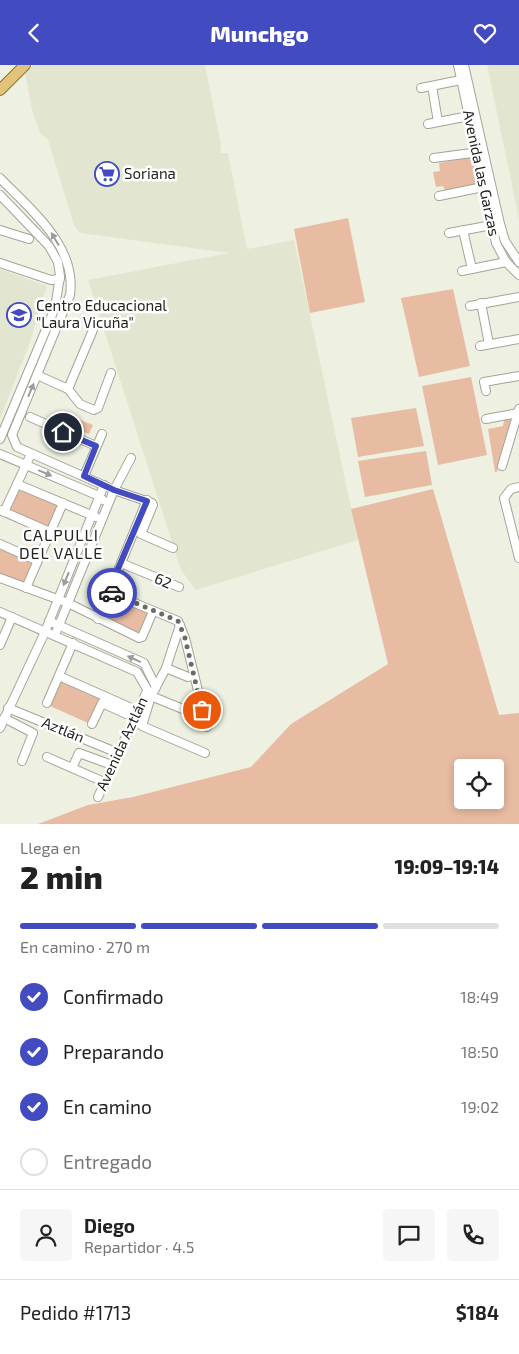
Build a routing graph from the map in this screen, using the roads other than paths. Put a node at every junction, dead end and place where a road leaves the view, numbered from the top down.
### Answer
1 (25, 65) edge
2 (459, 65) edge
3 (464, 65) edge
4 (461, 80) junction
5 (432, 86) junction
6 (421, 88) dead end
7 (0, 90) edge
8 (468, 116) junction
9 (438, 122) junction
10 (428, 124) dead end
11 (480, 152) junction
12 (434, 158) dead end
13 (0, 178) edge
14 (483, 187) junction
15 (439, 196) dead end
16 (1, 199) edge
17 (492, 225) junction
18 (0, 230) edge
19 (463, 230) junction
20 (449, 233) dead end
21 (29, 239) dead end
22 (506, 262) junction
23 (0, 263) edge
24 (519, 263) edge
25 (472, 269) junction
26 (462, 271) dead end
27 (519, 275) edge
28 (60, 279) junction
29 (519, 297) edge
30 (481, 303) junction
31 (470, 306) dead end
32 (93, 330) dead end
33 (519, 339) edge
34 (490, 344) junction
35 (480, 346) dead end
36 (111, 373) dead end
37 (37, 375) junction
38 (519, 376) edge
39 (68, 389) junction
40 (486, 391) dead end
41 (518, 411) edge
42 (30, 417) dead end
43 (486, 419) dead end
44 (8, 420) junction
45 (17, 424) junction
46 (102, 434) dead end
47 (0, 439) edge
48 (96, 446) junction
49 (0, 454) edge
50 (31, 454) junction
51 (131, 457) dead end
52 (25, 465) junction
53 (502, 466) dead end
54 (84, 476) junction
55 (17, 484) junction
56 (104, 485) junction
57 (519, 487) edge
58 (114, 490) junction
59 (99, 496) junction
60 (147, 501) junction
61 (63, 503) junction
62 (108, 505) junction
63 (2, 511) edge
64 (92, 515) junction
65 (102, 519) junction
66 (50, 532) junction
67 (0, 544) edge
68 (173, 548) dead end
69 (519, 558) edge
70 (36, 560) junction
71 (120, 563) junction
72 (0, 578) edge
73 (179, 587) dead end
74 (26, 588) junction
75 (108, 592) junction
76 (58, 599) junction
77 (68, 603) junction
78 (0, 612) edge
79 (151, 616) dead end
80 (12, 617) junction
81 (98, 619) junction
82 (49, 621) junction
83 (59, 625) junction
84 (180, 625) junction
85 (44, 631) junction
86 (55, 635) junction
87 (73, 643) junction
88 (0, 645) edge
89 (166, 668) junction
90 (59, 676) junction
91 (188, 677) dead end
92 (156, 687) junction
93 (149, 693) junction
94 (47, 703) dead end
95 (8, 708) junction
96 (135, 713) junction
97 (195, 714) dead end
98 (4, 718) junction
99 (92, 725) dead end
100 (207, 727) dead end
101 (0, 728) edge
102 (118, 753) junction
103 (205, 753) dead end
104 (47, 757) dead end
105 (22, 761) dead end
106 (112, 765) junction
107 (72, 768) junction
108 (104, 782) junction
109 (98, 797) dead end

1 - 7 main road
2 - 4 street, Avenida las Garzas
3 - 11 street, Avenida las Garzas
4 - 5 street
4 - 8 street, Avenida las Garzas
5 - 6 street
5 - 9 street
8 - 9 street
8 - 11 street, Avenida las Garzas
9 - 10 street
11 - 12 street
11 - 14 street, Avenida las Garzas
11 - 24 street, Avenida las Garzas
37 -> 13 street
14 - 15 street
14 - 17 street, Avenida las Garzas
16 - 28 street
17 - 19 street
17 - 22 street, Avenida las Garzas
18 - 21 street
19 - 20 street
19 - 25 street
22 - 25 street
22 - 27 street, Avenida las Garzas
23 - 28 street
25 - 26 street
28 - 44 street
29 - 30 street
30 - 31 street
30 - 34 street
32 - 39 street
33 - 34 street
34 - 35 street
36 - 39 street
37 - 39 street
45 -> 37 street
38 - 40 street
41 - 43 street
41 - 53 street
42 - 48 street
44 - 45 street
44 - 47 street
45 - 50 street
46 - 48 street
48 - 54 street
49 - 52 street
50 - 52 street
50 - 54 street
51 - 58 street
52 - 55 street
52 -> 59 street
54 - 56 street
55 - 61 street
55 - 63 street
56 - 58 street
56 - 59 street
57 - 69 street
58 - 60 street
58 - 62 street
59 - 62 street
59 - 64 street
60 - 68 street
60 - 71 street
61 - 64 street
61 - 66 street
62 - 65 street
63 - 66 street
64 - 65 street
64 -> 76 street
65 - 77 street
66 - 70 street
67 - 70 street
70 - 74 street
71 - 73 street, 62
71 - 75 street
72 - 74 street
74 - 76 street
75 - 81 street
75 - 84 street
76 - 77 street
76 - 82 street
77 - 81 street
77 - 83 street
78 - 80 street, Avenida Aztlán
79 - 81 street
80 - 85 street, Avenida Aztlán
80 - 88 street
82 - 83 street, Avenida Aztlán
82 - 85 street
83 - 86 street
92 -> 83 street, Avenida Aztlán
84 - 89 street
84 - 100 street
85 - 86 street, Avenida Aztlán
85 - 95 street
86 - 87 street, Avenida Aztlán
87 - 90 street, Aztlán
87 - 93 street, Avenida Aztlán
89 - 91 street
89 - 92 street
90 - 94 street, Aztlán
90 - 96 street
92 - 93 street, Avenida Aztlán
93 - 96 street, Avenida Aztlán
93 - 97 street
93 - 103 street
95 - 98 street
95 - 102 street, Aztlán
96 - 99 street, Aztlán
96 - 102 street, Avenida Aztlán
98 - 101 street
98 - 105 street, Aztlán
102 - 106 street, Avenida Aztlán
104 - 107 street, Aztlán
106 - 107 street, Aztlán
106 - 108 street, Avenida Aztlán
107 - 108 street, Aztlán
108 - 109 street, Avenida Aztlán

